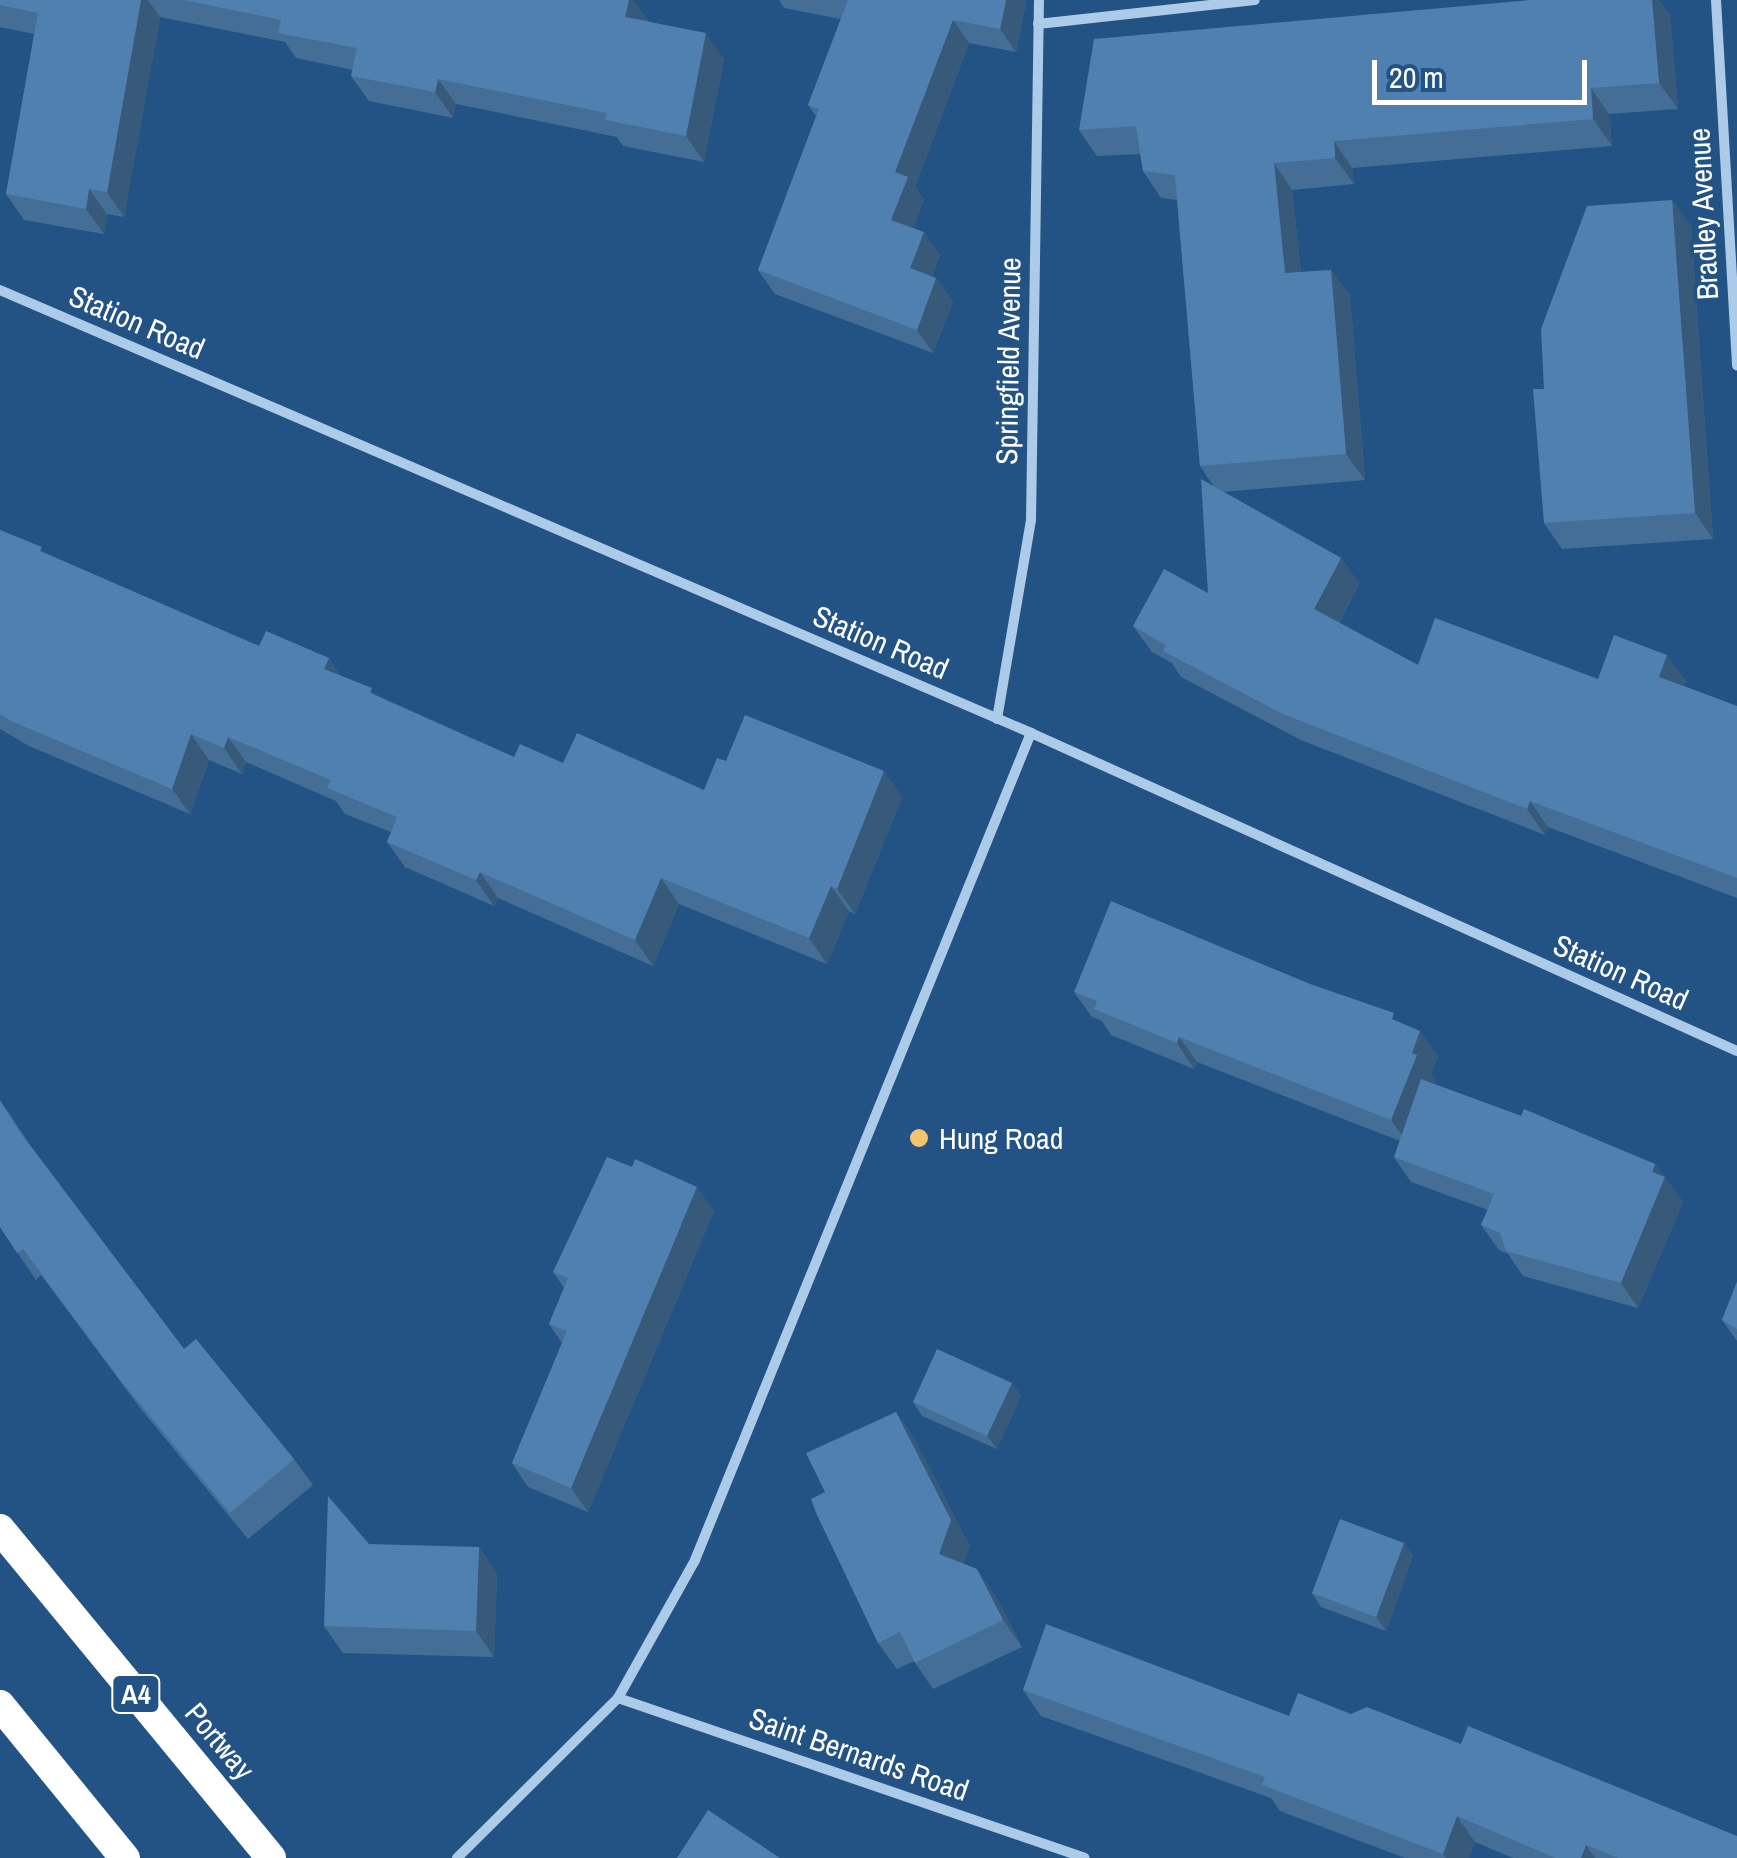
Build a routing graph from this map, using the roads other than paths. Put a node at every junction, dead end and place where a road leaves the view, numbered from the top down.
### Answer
1 (1039, 0) edge
2 (1255, 0) edge
3 (1716, 0) edge
4 (1038, 24) junction
5 (0, 290) edge
6 (1737, 365) edge
7 (997, 719) junction
8 (1031, 733) junction
9 (1737, 1051) edge
10 (0, 1530) edge
11 (618, 1698) junction
12 (0, 1705) edge
13 (125, 1858) edge
14 (271, 1858) edge
15 (456, 1858) edge
16 (1084, 1858) edge

1 - 4 street, Springfield Avenue
2 - 4 street
3 - 6 street, Bradley Avenue
4 - 7 street, Springfield Avenue
5 - 7 street, Station Road
7 - 8 street, Station Road
8 - 9 street, Station Road
8 - 11 street
10 - 14 highway, Portway / A4
11 - 15 street
11 - 16 street, Saint Bernards Road
12 - 13 highway

